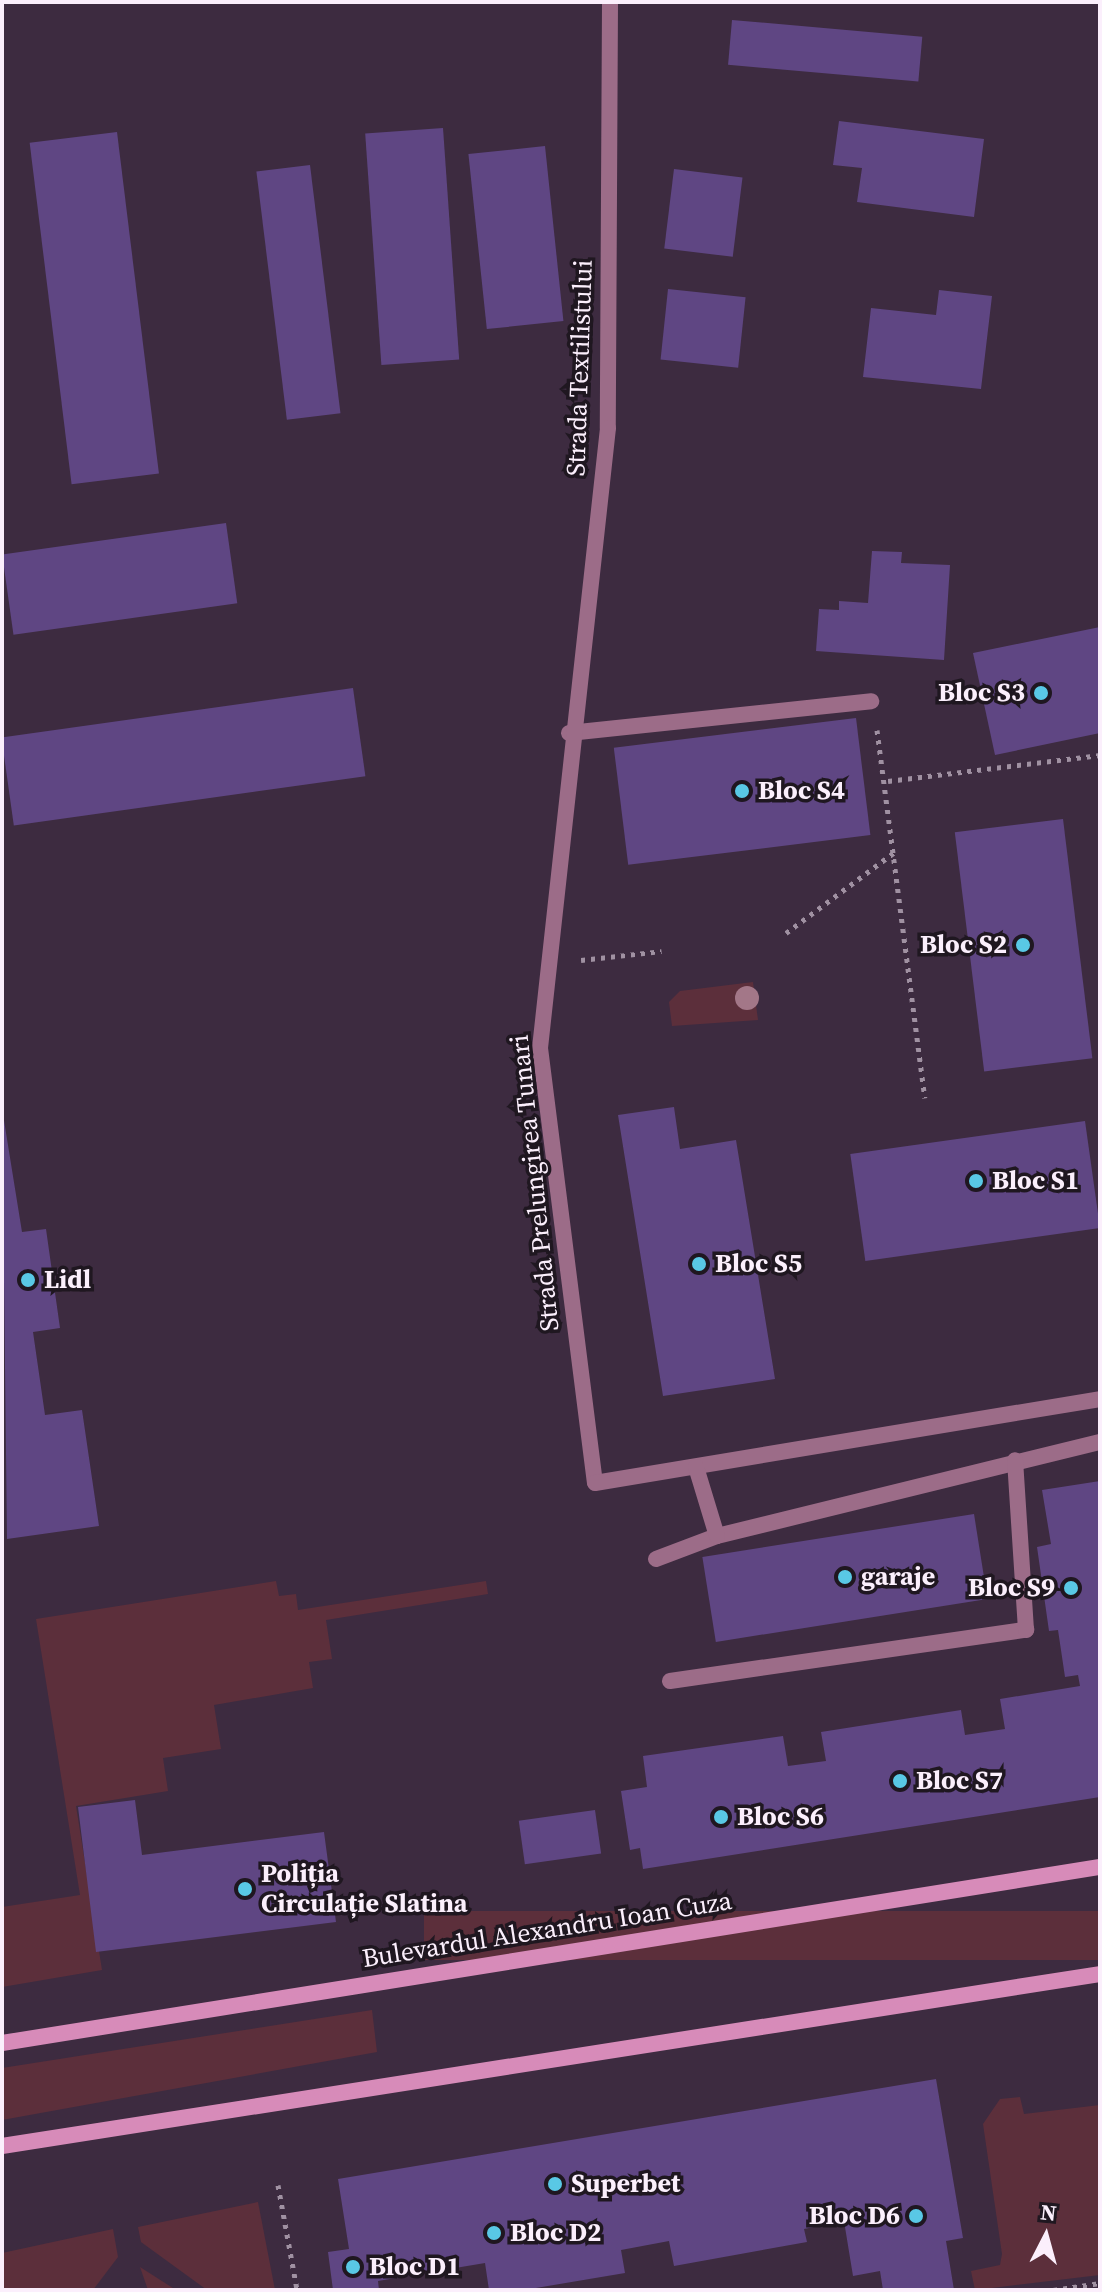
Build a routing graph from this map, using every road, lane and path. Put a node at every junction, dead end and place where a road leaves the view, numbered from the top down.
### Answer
1 (610, 2) edge
2 (871, 701) joint
3 (569, 733) junction
4 (1100, 755) edge
5 (888, 781) junction
6 (896, 851) junction
7 (786, 933) dead end
8 (662, 951) dead end
9 (545, 964) junction
10 (925, 1098) dead end
11 (1100, 1399) edge
12 (1100, 1442) edge
13 (1015, 1460) junction
14 (696, 1467) junction
15 (717, 1536) junction
16 (656, 1559) dead end
17 (670, 1681) dead end
18 (1100, 1867) edge
19 (1100, 1974) edge
20 (2, 2043) edge
21 (2, 2146) edge
22 (278, 2185) dead end
23 (1100, 2283) edge
24 (297, 2290) edge
25 (1053, 2290) edge

1 - 3 street, Strada Textilistului
2 - 3 street
2 - 5 path
3 - 9 street, Strada Prelungirea Tunari
4 - 5 path
5 - 6 path
6 - 7 path
6 - 10 path
8 - 9 path
9 - 14 street, Strada Prelungirea Tunari
11 - 14 street
12 - 13 street
13 - 15 street
13 - 17 street
14 - 15 street
15 - 16 street
18 - 20 main road, Bulevardul Alexandru Ioan Cuza
19 - 21 main road
22 - 24 path
23 - 25 path

